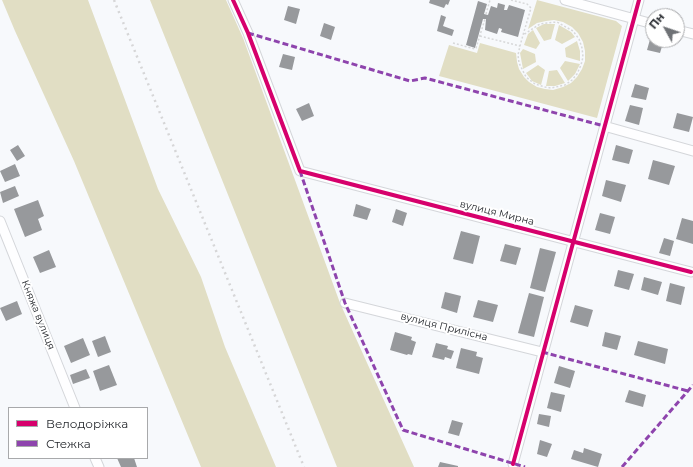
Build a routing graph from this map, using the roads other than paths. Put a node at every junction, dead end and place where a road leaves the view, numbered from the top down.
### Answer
1 (234, 0) edge
2 (565, 0) edge
3 (639, 0) edge
4 (634, 19) junction
5 (645, 22) edge
6 (604, 126) junction
7 (693, 151) edge
8 (0, 221) edge
9 (572, 241) junction
10 (691, 272) dead end
11 (345, 303) dead end
12 (542, 352) junction
13 (75, 407) edge
14 (513, 464) dead end

1 - 9 street, вулиця Мирна
2 - 4 street
3 - 4 street
4 - 5 street
4 - 6 street
6 - 7 street
6 - 9 street
8 - 13 street, Княжа вулиця
9 - 10 street, вулиця Мирна
9 - 12 street
11 - 12 street, вулиця Прилісна
12 - 14 street

